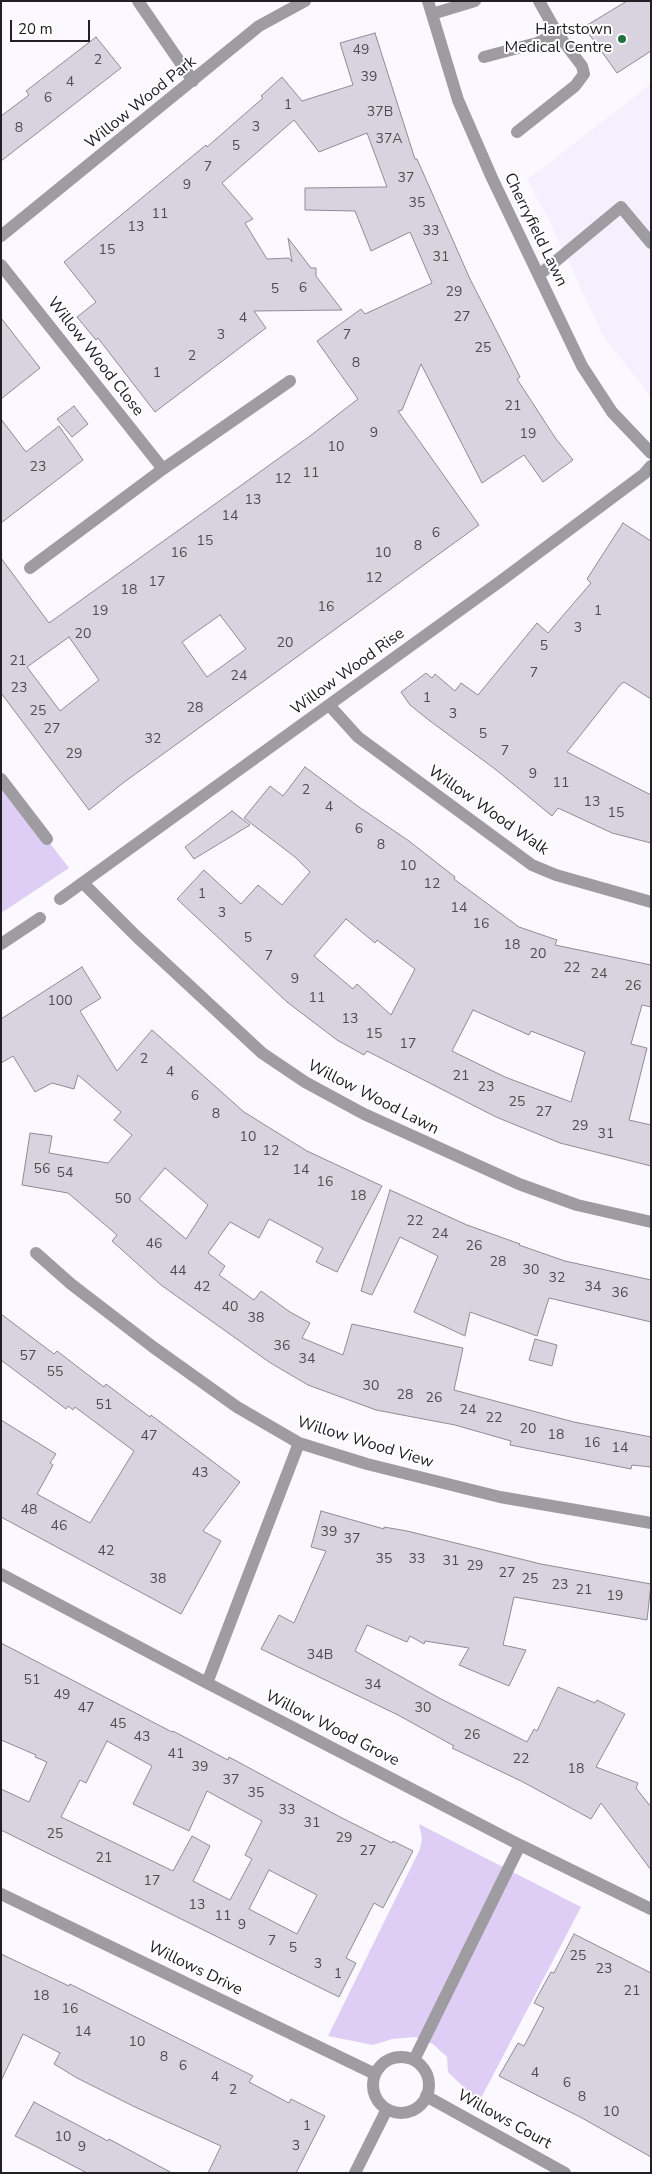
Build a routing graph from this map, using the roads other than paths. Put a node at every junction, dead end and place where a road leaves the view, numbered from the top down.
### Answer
1 (138, 1) edge
2 (305, 1) edge
3 (428, 1) edge
4 (475, 1) edge
5 (539, 1) edge
6 (432, 14) junction
7 (557, 33) junction
8 (484, 57) dead end
9 (193, 81) junction
10 (516, 132) dead end
11 (1, 236) edge
12 (651, 243) edge
13 (1, 266) edge
14 (539, 275) junction
15 (290, 381) dead end
16 (651, 453) edge
17 (651, 466) edge
18 (163, 470) junction
19 (30, 568) dead end
20 (329, 705) junction
21 (1, 779) edge
22 (47, 839) dead end
23 (83, 883) junction
24 (60, 899) dead end
25 (651, 902) edge
26 (40, 918) dead end
27 (1, 944) edge
28 (651, 1222) edge
29 (36, 1253) dead end
30 (299, 1443) junction
31 (651, 1523) edge
32 (1, 1574) edge
33 (207, 1683) junction
34 (520, 1845) junction
35 (1, 1894) edge
36 (651, 1910) edge
37 (414, 2060) junction
38 (375, 2074) junction
39 (426, 2096) junction
40 (387, 2109) junction
41 (355, 2173) edge
42 (565, 2173) edge

1 - 9 street
2 - 9 street, Willow Wood Park
3 - 6 street, Cherryfield Lawn
4 - 6 street
5 - 7 street
6 - 14 street, Cherryfield Lawn
7 - 8 street
7 - 10 street
9 - 11 street, Willow Wood Park
12 - 14 street
13 - 18 street, Willow Wood Close
14 - 16 street, Cherryfield Lawn
15 - 18 street
17 - 20 street, Willow Wood Rise
18 - 19 street
20 - 23 street, Willow Wood Rise
20 - 25 street, Willow Wood Walk
21 - 22 street
23 - 24 street, Willow Wood Rise
23 - 28 street, Willow Wood Lawn
26 - 27 street
29 - 30 street, Willow Wood View
30 - 31 street, Willow Wood View
30 - 33 street
32 - 33 street, Willow Wood Grove
33 - 34 street, Willow Wood Grove
34 - 36 street, Willow Wood Grove
34 - 37 street
35 - 38 street, Willows Drive
37 - 38 street
37 - 39 street
38 - 40 street
39 - 40 street
39 - 42 street, Willows Court
40 - 41 street

